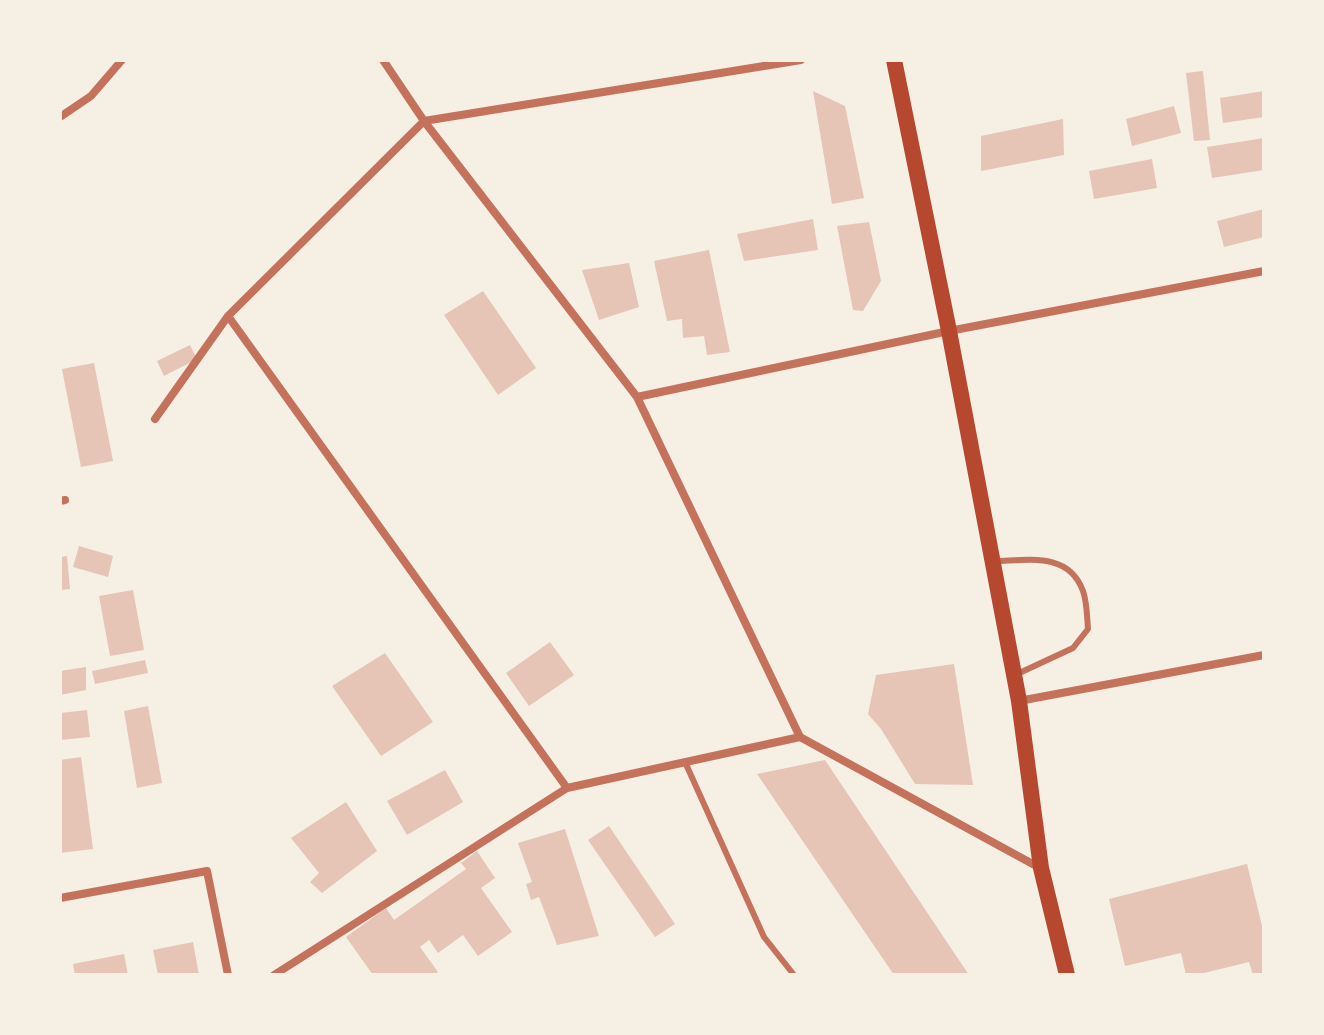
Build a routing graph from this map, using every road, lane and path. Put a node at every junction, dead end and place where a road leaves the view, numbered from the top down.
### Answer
1 (122, 60) edge
2 (383, 60) edge
3 (801, 60) edge
4 (894, 60) edge
5 (60, 117) edge
6 (424, 121) junction
7 (1264, 271) edge
8 (228, 316) junction
9 (949, 331) junction
10 (637, 397) junction
11 (155, 419) dead end
12 (992, 561) junction
13 (1264, 655) edge
14 (1014, 676) junction
15 (1019, 701) junction
16 (800, 737) junction
17 (685, 762) junction
18 (567, 788) junction
19 (1041, 868) junction
20 (60, 898) edge
21 (228, 975) edge
22 (274, 975) edge
23 (794, 975) edge
24 (1067, 975) edge

1 - 5 street
2 - 6 street
3 - 6 street
4 - 9 main road
6 - 8 street
6 - 10 street
7 - 9 street
8 - 11 street
8 - 18 street
9 - 10 street
9 - 12 main road
10 - 16 street
12 - 14 main road
12 - 14 lane
13 - 15 street
14 - 15 main road
15 - 19 main road
16 - 17 street
16 - 19 street
17 - 18 street
17 - 23 lane
18 - 22 street
19 - 24 main road
20 - 21 street

